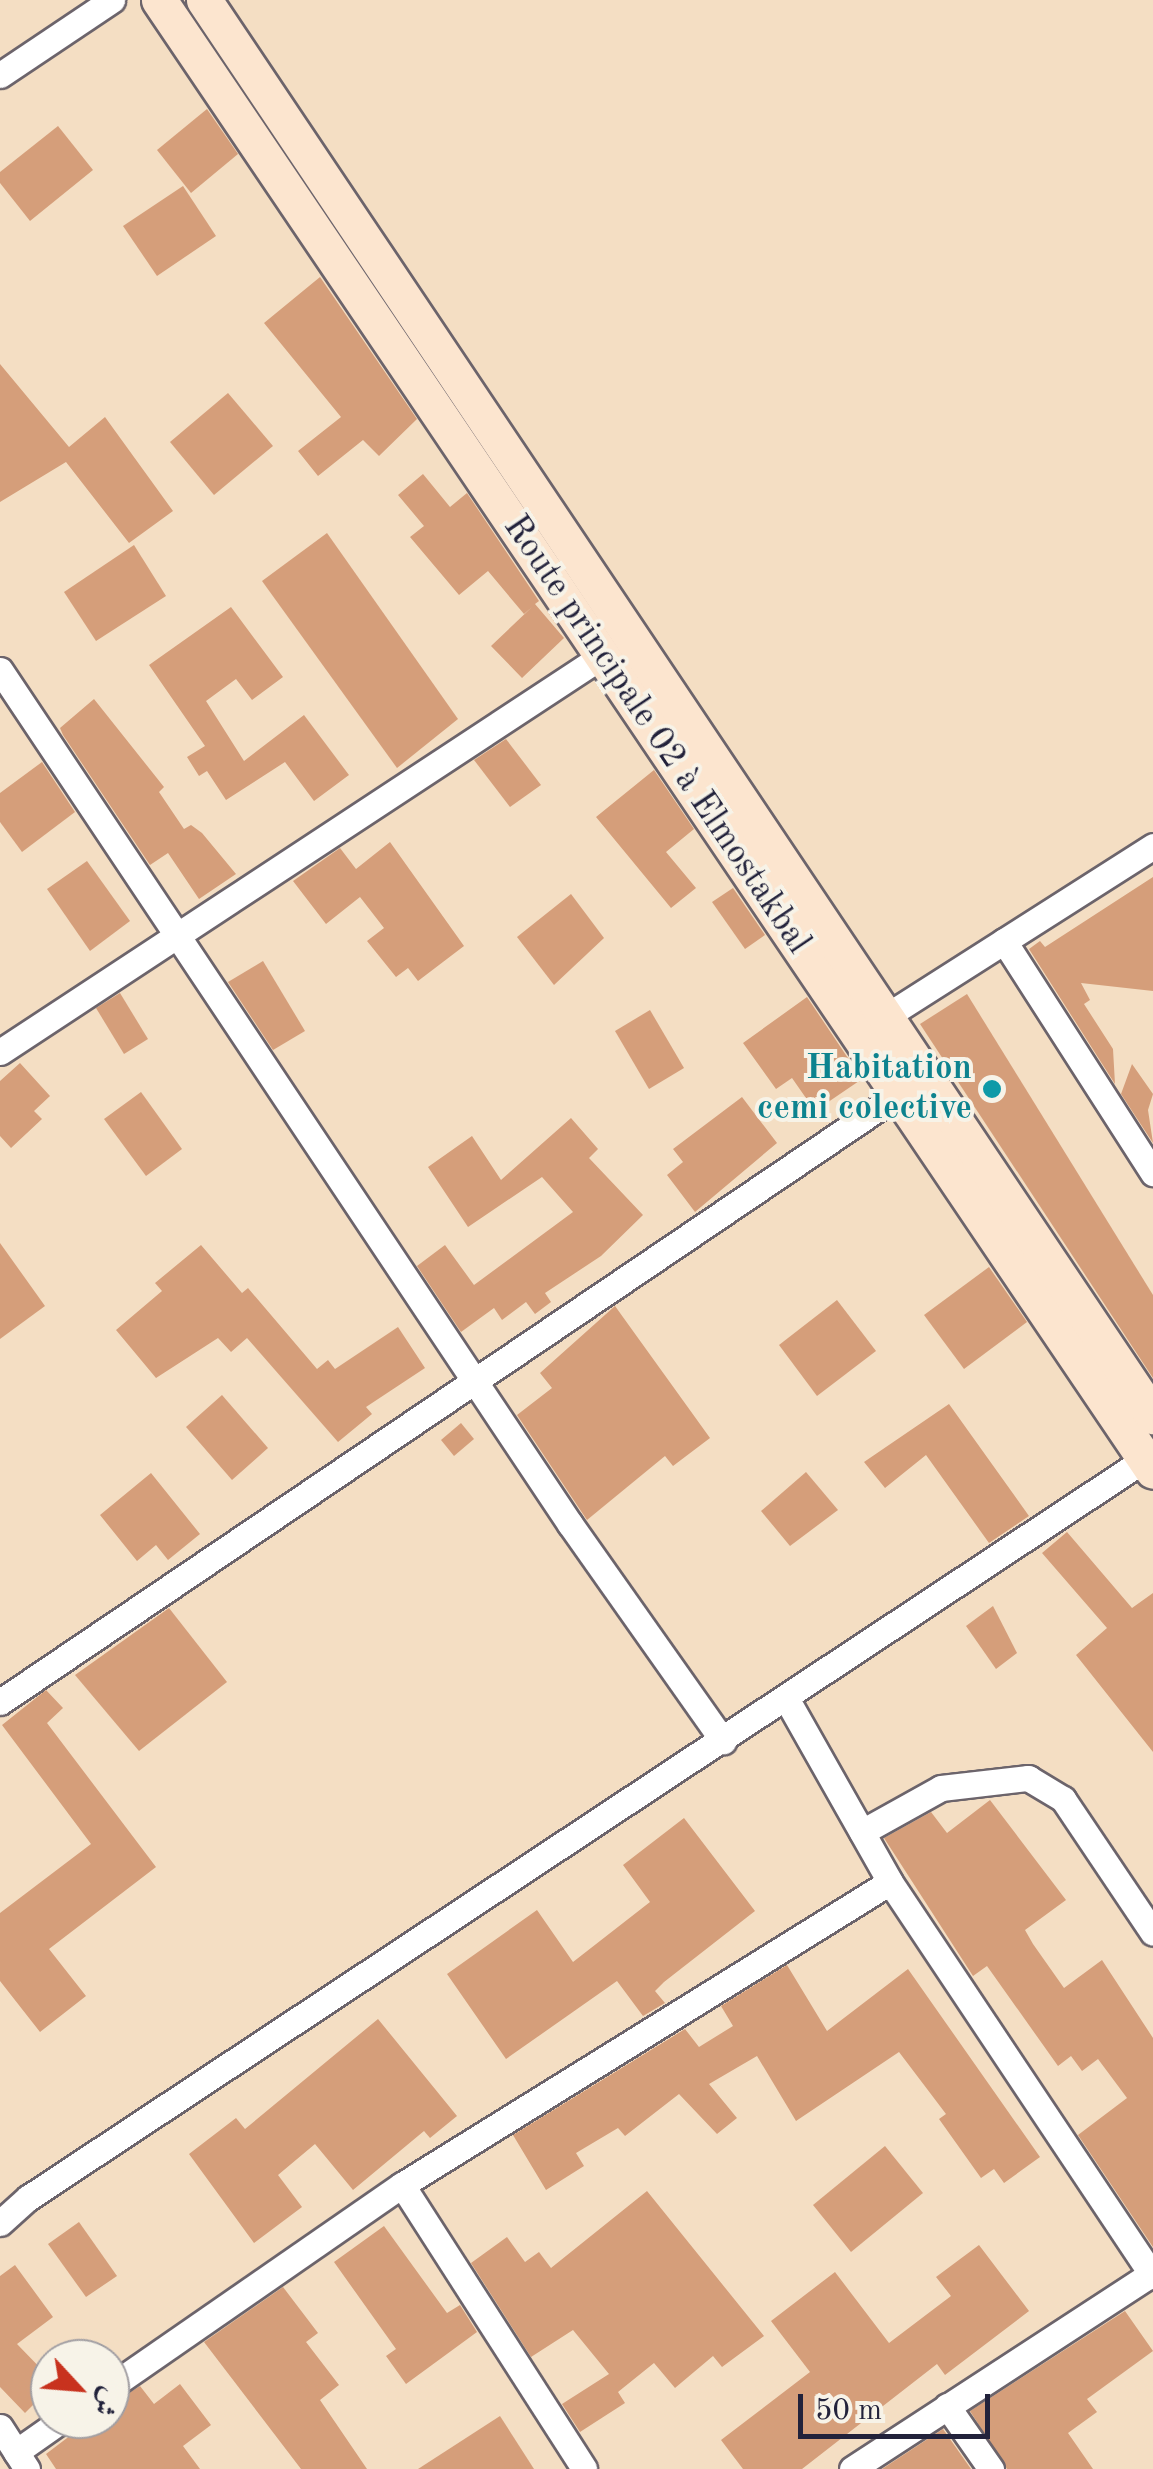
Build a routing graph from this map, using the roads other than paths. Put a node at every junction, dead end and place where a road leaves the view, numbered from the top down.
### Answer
1 (112, 0) edge
2 (158, 0) edge
3 (204, 0) edge
4 (0, 74) edge
5 (602, 656) junction
6 (0, 670) edge
7 (1153, 846) edge
8 (179, 935) junction
9 (1004, 941) junction
10 (885, 1017) junction
11 (0, 1052) edge
12 (899, 1094) junction
13 (1153, 1173) edge
14 (477, 1384) junction
15 (1153, 1416) edge
16 (1149, 1465) edge
17 (786, 1698) junction
18 (0, 1702) edge
19 (723, 1741) junction
20 (862, 1832) junction
21 (890, 1882) junction
22 (1153, 1933) edge
23 (402, 2185) junction
24 (0, 2224) edge
25 (1152, 2275) edge
26 (130, 2373) edge
27 (946, 2406) junction
28 (0, 2427) edge
29 (43, 2439) edge
30 (22, 2460) edge
31 (584, 2469) edge
32 (852, 2469) edge
33 (992, 2469) edge

1 - 4 street
2 - 5 main road, Route principale 02 à Elmostakbal
3 - 10 main road, Route principale 02 à Elmostakbal
5 - 8 street
5 - 12 main road, Route principale 02 à Elmostakbal
6 - 8 street
7 - 9 street
8 - 11 street
8 - 14 street
9 - 10 street
9 - 13 street
10 - 15 main road, Route principale 02 à Elmostakbal
12 - 14 street
12 - 16 main road, Route principale 02 à Elmostakbal
14 - 18 street
14 - 19 street
16 - 17 street
17 - 19 street
17 - 20 street
19 - 24 street
20 - 21 street
20 - 22 street
21 - 23 street
21 - 25 street
23 - 26 street
23 - 31 street
25 - 27 street
27 - 32 street
27 - 33 street
28 - 30 street
29 - 30 street

